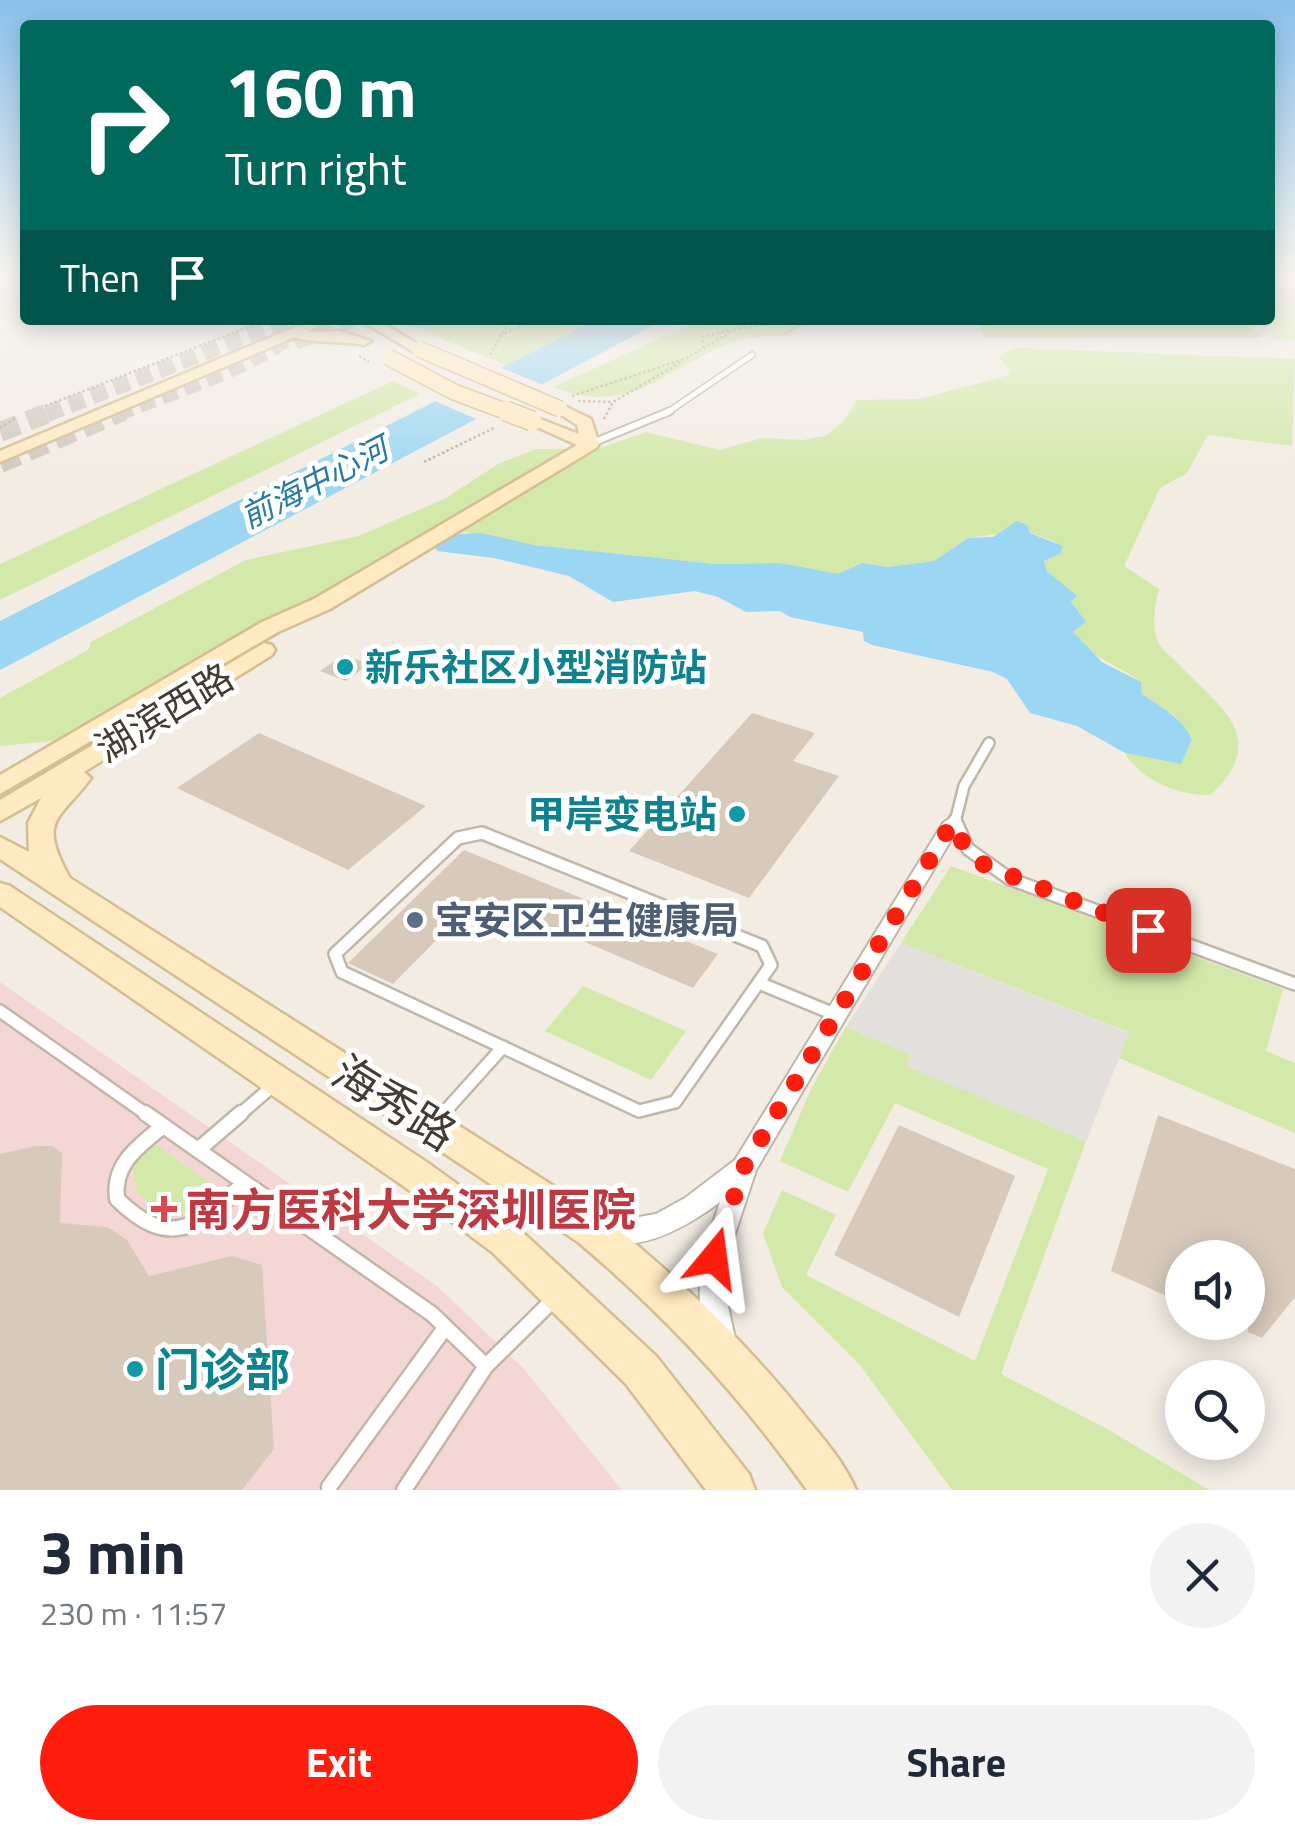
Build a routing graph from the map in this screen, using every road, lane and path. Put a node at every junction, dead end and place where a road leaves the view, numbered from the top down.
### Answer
1 (232, 343) edge
2 (241, 343) edge
3 (244, 343) edge
4 (366, 343) edge
5 (407, 343) edge
6 (497, 343) edge
7 (703, 343) edge
8 (713, 343) edge
9 (703, 348) junction
10 (752, 354) dead end
11 (490, 355) dead end
12 (687, 358) junction
13 (567, 403) junction
14 (45, 406) tunnel mouth
15 (16, 418) dead end
16 (508, 422) dead end
17 (0, 428) edge
18 (0, 444) edge
19 (590, 444) junction
20 (0, 458) edge
21 (424, 462) dead end
22 (322, 604) junction
23 (180, 702) junction
24 (989, 743) dead end
25 (62, 750) junction
26 (0, 768) edge
27 (0, 786) edge
28 (0, 812) edge
29 (952, 823) junction
30 (0, 846) edge
31 (56, 878) junction
32 (84, 897) junction
33 (14, 905) edge
34 (760, 983) junction
35 (1295, 984) edge
36 (834, 1014) junction
37 (2, 1016) edge
38 (503, 1047) junction
39 (277, 1082) junction
40 (432, 1125) junction
41 (163, 1126) junction
42 (198, 1150) junction
43 (744, 1167) junction
44 (244, 1182) junction
45 (590, 1230) junction
46 (562, 1291) junction
47 (445, 1328) junction
48 (725, 1353) junction
49 (486, 1366) junction
50 (329, 1487) dead end
51 (404, 1490) edge
52 (733, 1490) edge
53 (834, 1490) edge

1 - 14 path
2 - 18 main road
3 - 20 main road
4 - 19 main road, bridge
5 - 13 main road, bridge
6 - 11 path
7 - 9 path
8 - 9 path
9 - 12 path
10 - 19 lane
12 - 13 path
12 - 13 path
13 - 19 main road
15 - 17 path
16 - 21 path
19 - 22 main road, 湖滨西路
22 - 23 main road, 湖滨西路
22 - 25 main road, 湖滨西路
23 - 28 main road, 湖滨西路
23 - 31 main road
24 - 29 lane
25 - 26 main road
25 - 27 main road, 湖滨西路
29 - 35 lane
29 - 36 street
30 - 31 main road, 海秀路
31 - 32 main road, 海秀路
32 - 33 main road
32 - 40 main road, 海秀路
33 - 39 main road, 海秀路
34 - 36 lane
34 - 38 lane
34 - 38 lane
36 - 43 street
37 - 41 lane
38 - 40 lane
39 - 42 lane
39 - 46 main road, 海秀路
40 - 45 main road, 海秀路
41 - 42 lane
41 - 44 lane
42 - 44 lane
43 - 45 street
43 - 48 street
44 - 47 lane
45 - 48 main road, 海秀路
46 - 49 lane
46 - 52 main road, 海秀路
47 - 49 lane
47 - 50 lane
48 - 53 main road, 海秀路
49 - 51 lane

